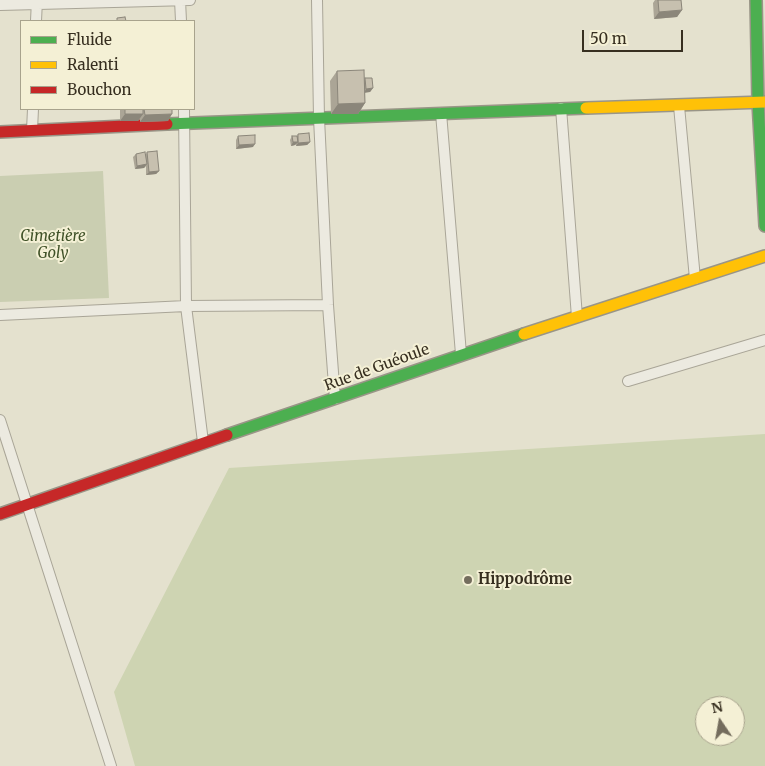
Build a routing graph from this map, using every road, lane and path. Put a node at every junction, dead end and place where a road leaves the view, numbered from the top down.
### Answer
1 (183, 0) edge
2 (317, 0) edge
3 (756, 0) edge
4 (37, 2) edge
5 (0, 5) edge
6 (36, 20) edge
7 (180, 20) edge
8 (762, 102) edge
9 (679, 106) junction
10 (561, 108) junction
11 (33, 110) edge
12 (184, 110) edge
13 (441, 113) junction
14 (319, 118) junction
15 (184, 123) junction
16 (32, 130) junction
17 (0, 132) edge
18 (765, 226) edge
19 (765, 256) edge
20 (694, 279) junction
21 (186, 306) junction
22 (328, 306) junction
23 (0, 314) edge
24 (577, 317) junction
25 (765, 340) edge
26 (461, 354) junction
27 (628, 381) dead end
28 (336, 399) junction
29 (0, 420) edge
30 (203, 442) junction
31 (28, 505) junction
32 (0, 514) edge
33 (111, 766) edge

1 - 4 street
1 - 7 street
2 - 14 street
3 - 8 main road
4 - 5 street
4 - 6 street
8 - 9 main road
8 - 18 main road
9 - 10 main road
9 - 20 street
10 - 13 main road
10 - 24 street
11 - 16 street
12 - 15 street
13 - 14 main road
13 - 26 street
14 - 15 main road
14 - 22 street
15 - 16 main road
15 - 21 street
16 - 17 main road
19 - 20 main road, Rue de Guéoule
20 - 24 main road, Rue de Guéoule
21 - 22 street
21 - 23 street
21 - 30 street
22 - 28 street
24 - 26 main road, Rue de Guéoule
25 - 27 street
26 - 28 main road, Rue de Guéoule
28 - 30 main road, Rue de Guéoule
29 - 31 street
30 - 31 main road, Rue de Guéoule
31 - 32 main road, Rue de Guéoule
31 - 33 street

